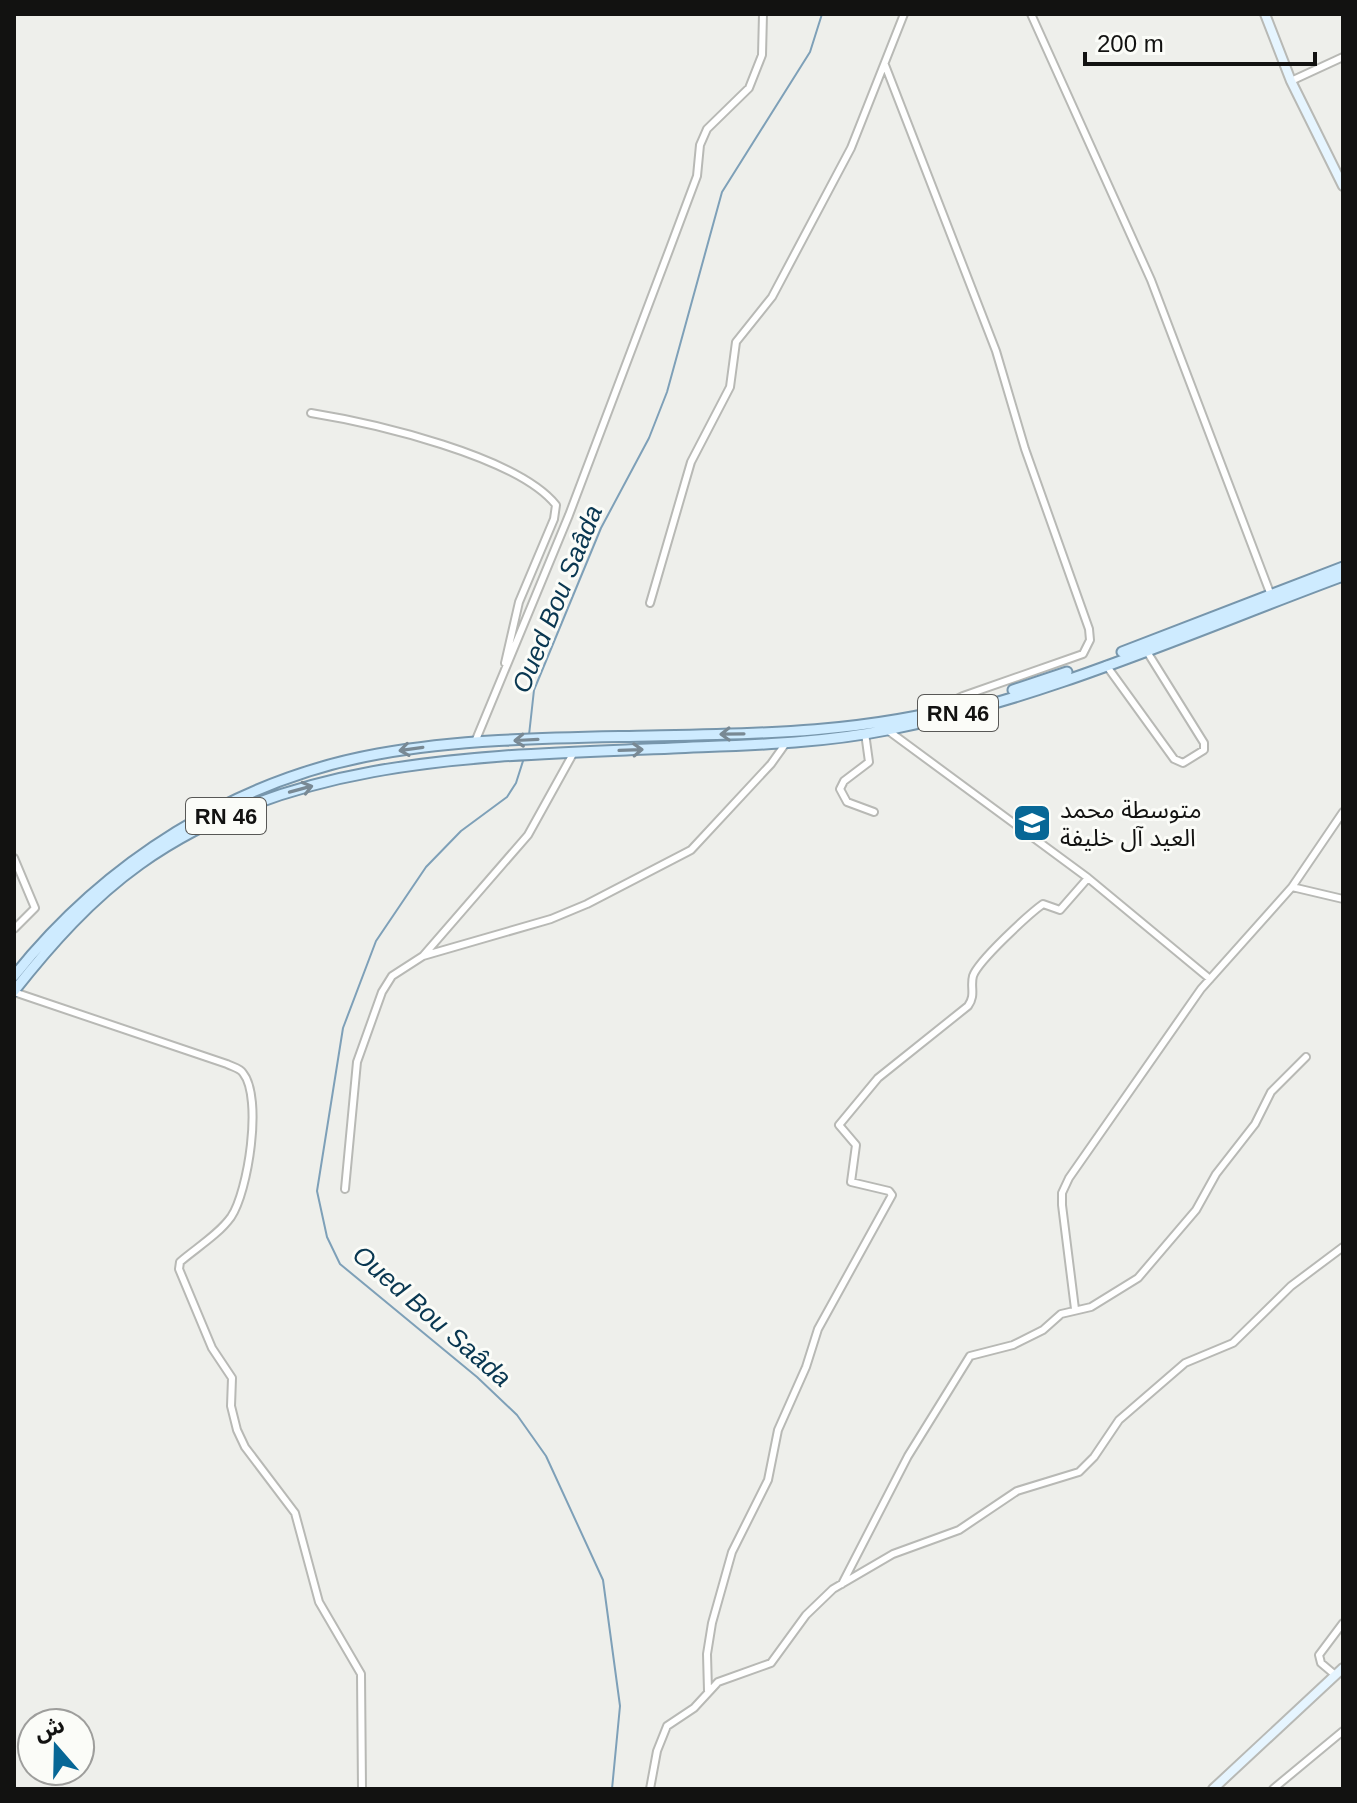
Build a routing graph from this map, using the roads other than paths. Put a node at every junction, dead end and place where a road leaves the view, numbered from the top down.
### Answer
1 (763, 14) edge
2 (904, 14) edge
3 (1031, 14) edge
4 (1265, 14) edge
5 (1343, 57) edge
6 (885, 65) junction
7 (1291, 81) junction
8 (1343, 186) edge
9 (311, 413) dead end
10 (1343, 567) edge
11 (1343, 576) edge
12 (1272, 598) junction
13 (650, 603) dead end
14 (1146, 650) junction
15 (1106, 665) junction
16 (504, 674) junction
17 (928, 715) junction
18 (883, 727) junction
19 (865, 733) junction
20 (475, 742) junction
21 (786, 743) junction
22 (574, 752) junction
23 (874, 812) dead end
24 (1343, 812) edge
25 (14, 858) edge
26 (1088, 878) junction
27 (1292, 887) junction
28 (1343, 899) edge
29 (14, 929) edge
30 (423, 956) junction
31 (14, 976) edge
32 (1210, 979) junction
33 (14, 992) edge
34 (1306, 1057) dead end
35 (345, 1189) dead end
36 (1343, 1247) edge
37 (1075, 1309) junction
38 (842, 1584) junction
39 (1343, 1623) edge
40 (1343, 1668) edge
41 (1334, 1674) junction
42 (708, 1691) junction
43 (1343, 1731) edge
44 (362, 1789) edge
45 (650, 1789) edge
46 (1213, 1789) edge
47 (1273, 1789) edge

1 - 16 street
2 - 6 street
3 - 12 street
4 - 7 main road
5 - 7 street
6 - 13 street
6 - 17 street
7 - 8 main road
9 - 16 street
10 - 12 main road, RN 46
11 - 12 main road, RN 46
12 - 14 main road, RN 46
12 - 17 main road, RN 46
14 - 15 main road, RN 46
14 - 15 street
15 - 18 main road, RN 46
16 - 20 street
17 - 18 main road, RN 46
18 - 19 main road, RN 46
18 -> 20 main road, RN 46
18 - 26 street
19 - 21 main road, RN 46
19 - 23 street
20 -> 31 main road, RN 46
22 -> 21 main road, RN 46
21 - 30 street
22 - 30 street
33 -> 22 main road, RN 46
24 - 27 street
25 - 29 street
26 - 32 street
26 - 42 street
27 - 28 street
27 - 32 street
30 - 35 street
32 - 37 street
33 - 44 street
34 - 37 street
36 - 38 street
37 - 38 street
38 - 42 street
39 - 41 street
40 - 41 main road
41 - 46 main road
42 - 45 street
43 - 47 street

